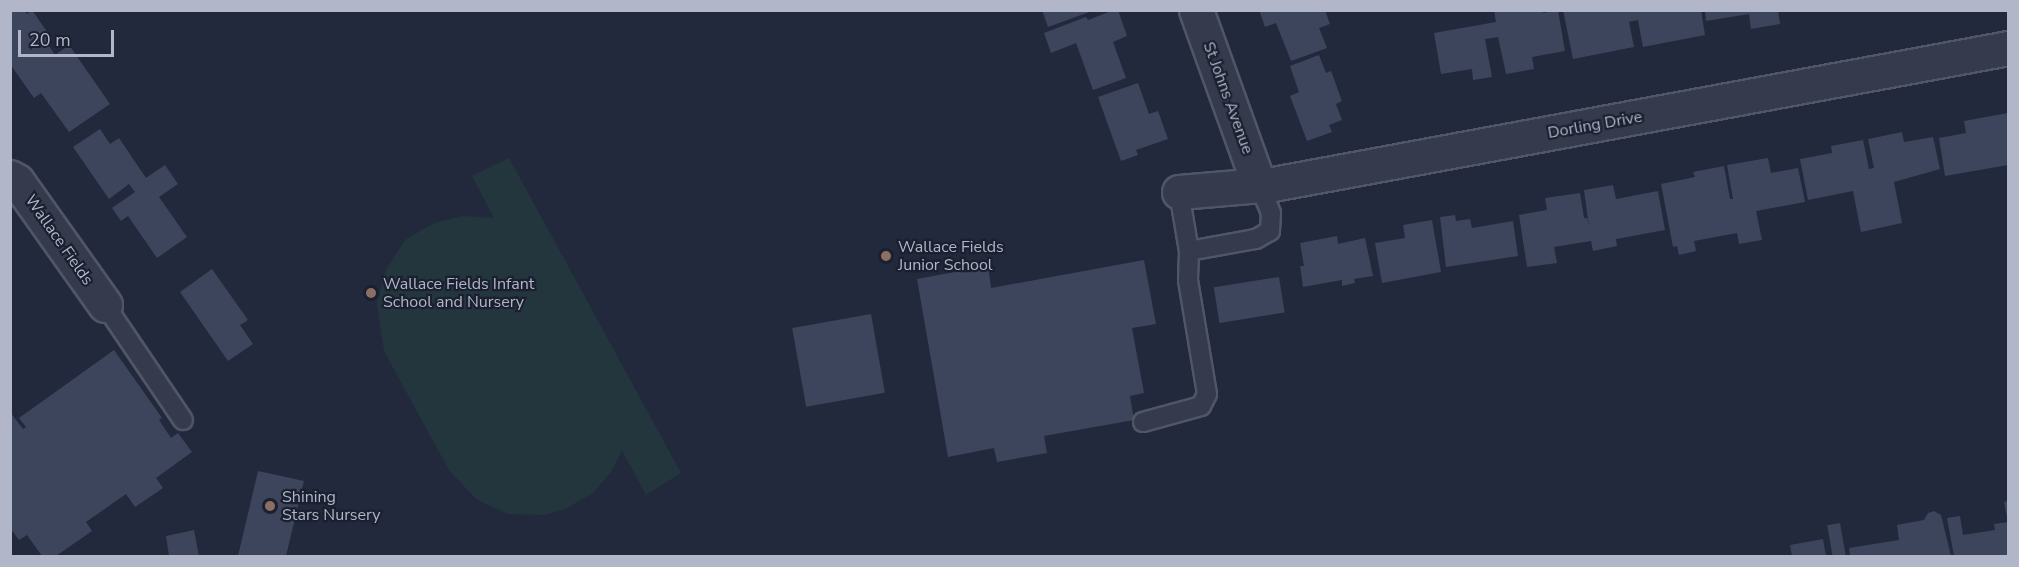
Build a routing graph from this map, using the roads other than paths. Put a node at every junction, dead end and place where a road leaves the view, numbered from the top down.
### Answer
1 (1196, 10) edge
2 (2008, 48) edge
3 (10, 177) edge
4 (1259, 185) junction
5 (1179, 192) joint
6 (1189, 251) junction
7 (105, 305) joint
8 (183, 420) dead end
9 (1143, 422) dead end

1 - 4 street, St Johns Avenue
2 - 4 street, Dorling Drive
3 - 7 street, Wallace Fields
4 - 5 street, Dorling Drive
4 - 6 lane
5 - 6 lane
6 - 9 lane
7 - 8 lane

